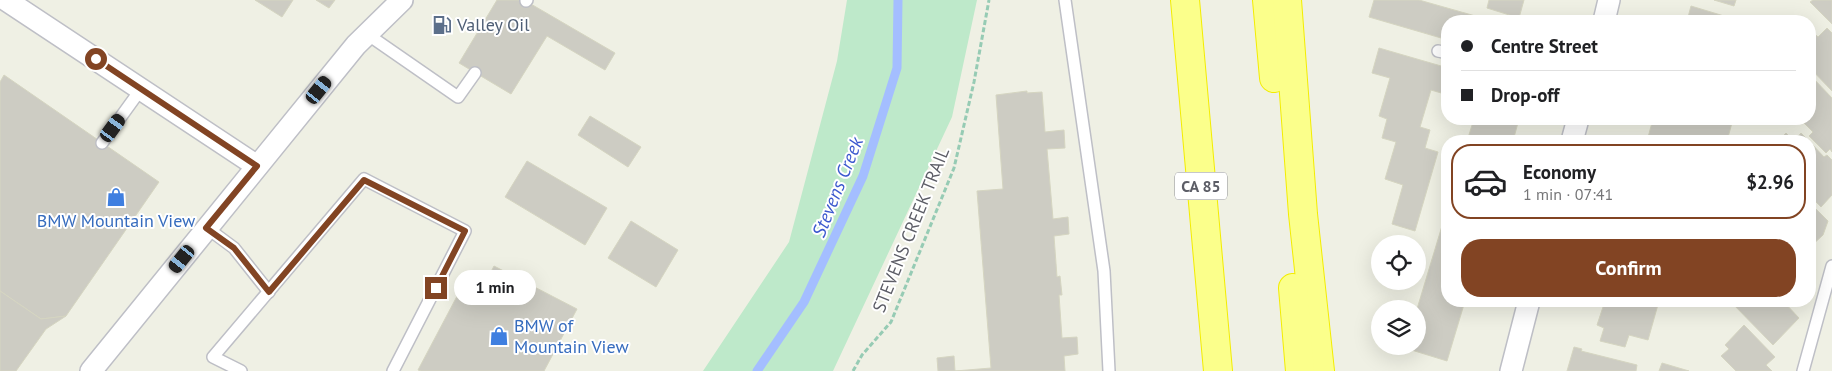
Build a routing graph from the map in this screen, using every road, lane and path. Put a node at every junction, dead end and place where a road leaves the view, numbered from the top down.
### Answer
1 (6, 0) edge
2 (402, 0) edge
3 (989, 0) edge
4 (1065, 0) edge
5 (1184, 0) edge
6 (1267, 0) edge
7 (1287, 0) edge
8 (1609, 0) edge
9 (0, 10) edge
10 (1605, 15) edge
11 (367, 34) junction
12 (475, 73) dead end
13 (141, 89) junction
14 (102, 143) dead end
15 (257, 166) junction
16 (206, 228) junction
17 (1832, 266) edge
18 (269, 292) junction
19 (1527, 307) edge
20 (96, 370) edge
21 (241, 371) edge
22 (393, 371) edge
23 (853, 371) edge
24 (1109, 371) edge
25 (1218, 371) edge
26 (1300, 371) edge
27 (1320, 371) edge
28 (1510, 371) edge
29 (1803, 371) edge

1 - 9 lane
1 - 13 street
2 - 11 street
3 - 23 path, STEVENS CREEK TRAIL
4 - 24 lane
5 - 25 highway, CA 85
6 - 26 highway
7 - 27 highway
8 - 10 street
11 - 12 lane
11 - 15 street
13 - 14 lane
13 - 15 street
15 - 16 street
16 - 18 lane
16 - 20 street
17 - 29 lane
18 - 21 lane
18 - 22 lane
19 - 28 street

